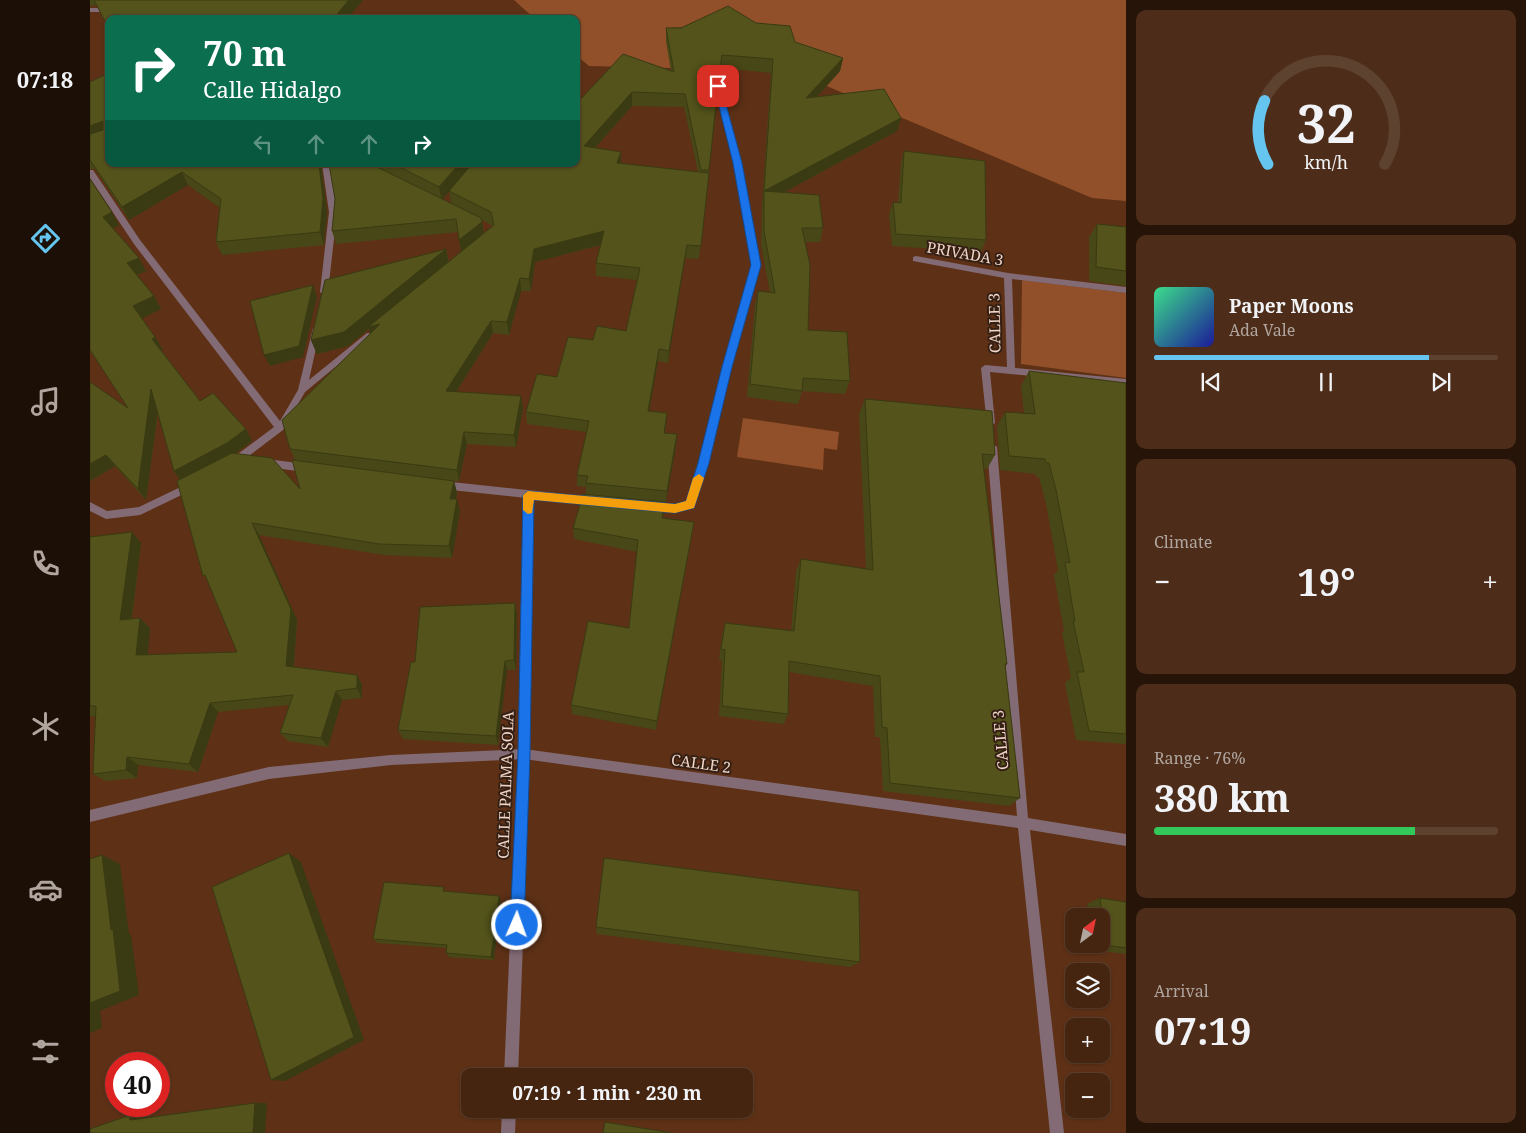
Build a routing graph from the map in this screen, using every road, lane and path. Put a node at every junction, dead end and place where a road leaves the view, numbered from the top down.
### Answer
1 (90, 10) edge
2 (116, 10) edge
3 (718, 86) edge
4 (326, 167) edge
5 (90, 172) edge
6 (916, 259) dead end
7 (1008, 276) junction
8 (1126, 290) edge
9 (323, 298) edge
10 (319, 316) edge
11 (380, 327) edge
12 (1011, 370) junction
13 (1126, 382) edge
14 (302, 390) junction
15 (280, 428) junction
16 (238, 459) junction
17 (222, 468) edge
18 (315, 469) edge
19 (197, 482) edge
20 (430, 483) edge
21 (528, 495) junction
22 (606, 502) edge
23 (636, 505) edge
24 (90, 506) edge
25 (524, 754) junction
26 (90, 816) edge
27 (1023, 823) junction
28 (1126, 840) edge
29 (511, 1068) edge
30 (509, 1118) edge
31 (508, 1133) edge
32 (1057, 1133) edge

1 - 2 street
3 - 23 street
4 - 9 street
5 - 15 street
6 - 7 street, PRIVADA 3
7 - 8 street, PRIVADA 3
7 - 12 street, CALLE 3
10 - 14 street
11 - 14 street
12 - 13 street, CALLE 3
12 - 27 street, CALLE 3
14 - 15 street
15 - 16 street
16 - 17 street
16 - 18 street
19 - 24 street
20 - 21 street
21 - 22 street
21 - 25 street, CALLE PALMA SOLA
25 - 26 street, CALLE 2
25 - 27 street, CALLE 2
25 - 29 street, CALLE PALMA SOLA
27 - 28 street, CALLE 2
27 - 32 street, CALLE 3
30 - 31 street

